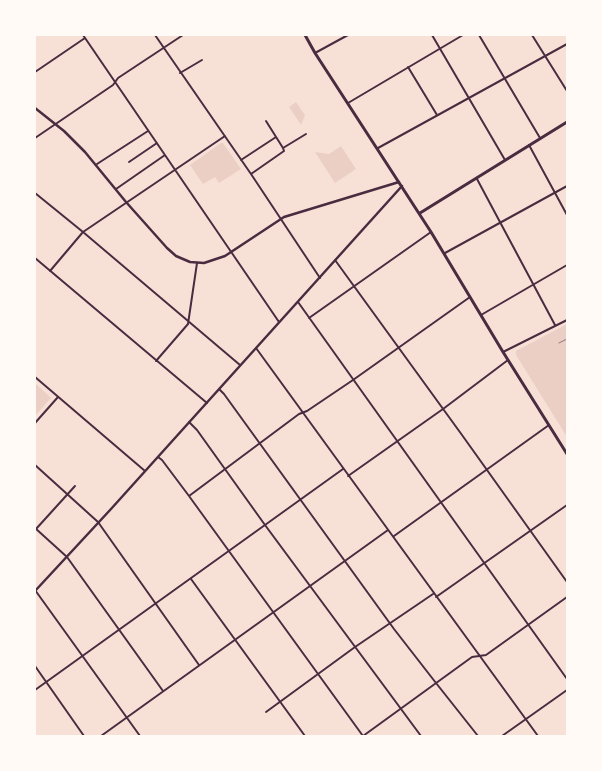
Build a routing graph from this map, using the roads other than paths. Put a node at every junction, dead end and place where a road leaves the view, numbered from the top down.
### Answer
1 (83, 35) edge
2 (154, 35) edge
3 (183, 35) edge
4 (305, 35) edge
5 (348, 35) edge
6 (432, 35) edge
7 (463, 35) edge
8 (479, 35) edge
9 (532, 35) edge
10 (85, 38) junction
11 (567, 44) edge
12 (163, 48) junction
13 (440, 49) junction
14 (315, 53) junction
15 (545, 56) junction
16 (202, 60) dead end
17 (408, 67) junction
18 (35, 72) edge
19 (180, 73) junction
20 (505, 78) junction
21 (115, 82) junction
22 (567, 91) edge
23 (469, 97) junction
24 (348, 103) junction
25 (35, 108) edge
26 (437, 115) junction
27 (266, 120) dead end
28 (567, 122) edge
29 (56, 124) junction
30 (148, 130) junction
31 (306, 134) dead end
32 (224, 136) junction
33 (276, 136) junction
34 (35, 138) edge
35 (540, 138) junction
36 (157, 144) junction
37 (529, 145) junction
38 (284, 148) junction
39 (378, 148) junction
40 (165, 155) junction
41 (241, 160) junction
42 (506, 160) junction
43 (129, 162) dead end
44 (97, 164) junction
45 (175, 170) junction
46 (251, 174) junction
47 (477, 179) junction
48 (400, 182) junction
49 (402, 186) junction
50 (567, 186) edge
51 (116, 189) junction
52 (35, 193) edge
53 (555, 194) junction
54 (38, 196) junction
55 (35, 200) edge
56 (126, 202) junction
57 (420, 213) junction
58 (567, 215) edge
59 (280, 218) junction
60 (500, 223) junction
61 (83, 232) junction
62 (432, 232) junction
63 (231, 253) junction
64 (445, 253) junction
65 (35, 258) edge
66 (335, 260) junction
67 (197, 263) junction
68 (567, 265) edge
69 (50, 271) junction
70 (320, 278) junction
71 (533, 284) junction
72 (354, 286) junction
73 (470, 297) junction
74 (298, 302) junction
75 (480, 315) junction
76 (309, 318) junction
77 (567, 320) edge
78 (188, 322) junction
79 (279, 322) junction
80 (555, 325) junction
81 (399, 347) junction
82 (256, 348) junction
83 (503, 352) junction
84 (508, 360) junction
85 (156, 361) junction
86 (240, 365) junction
87 (35, 377) edge
88 (353, 380) junction
89 (219, 389) junction
90 (58, 397) junction
91 (206, 403) junction
92 (443, 409) junction
93 (303, 413) junction
94 (190, 422) junction
95 (35, 423) edge
96 (549, 425) junction
97 (397, 441) junction
98 (260, 444) junction
99 (567, 454) edge
100 (158, 457) junction
101 (35, 465) edge
102 (342, 469) junction
103 (487, 469) junction
104 (145, 470) junction
105 (225, 470) junction
106 (348, 476) junction
107 (75, 486) dead end
108 (67, 494) junction
109 (189, 496) junction
110 (301, 500) junction
111 (440, 502) junction
112 (567, 505) edge
113 (98, 522) junction
114 (265, 525) junction
115 (35, 529) edge
116 (388, 530) junction
117 (530, 531) junction
118 (394, 537) junction
119 (229, 552) junction
120 (67, 557) junction
121 (346, 561) junction
122 (484, 563) junction
123 (191, 579) junction
124 (567, 582) edge
125 (310, 587) junction
126 (35, 591) edge
127 (433, 594) junction
128 (436, 597) junction
129 (567, 597) edge
130 (156, 604) junction
131 (273, 613) junction
132 (390, 623) junction
133 (529, 625) junction
134 (119, 630) junction
135 (235, 640) junction
136 (355, 647) junction
137 (82, 656) junction
138 (479, 656) junction
139 (199, 665) junction
140 (35, 666) edge
141 (318, 674) junction
142 (567, 678) edge
143 (46, 682) junction
144 (436, 684) junction
145 (35, 690) edge
146 (567, 690) edge
147 (163, 691) junction
148 (280, 702) junction
149 (401, 709) junction
150 (266, 712) dead end
151 (127, 717) junction
152 (526, 719) junction
153 (84, 736) edge
154 (101, 736) edge
155 (140, 736) edge
156 (305, 736) edge
157 (363, 736) edge
158 (421, 736) edge
159 (478, 736) edge
160 (502, 736) edge
161 (538, 736) edge

1 - 10 street
2 - 12 street
3 - 12 street
4 - 14 main road
5 - 14 street
6 - 13 street
7 - 13 street
8 - 20 street
9 - 15 street
10 - 18 street
10 - 21 street
11 - 15 street
12 - 19 street
12 - 21 street
13 - 17 street
13 - 23 street
14 - 24 main road
15 - 20 street
15 - 22 street
16 - 19 street
17 - 24 street
17 - 26 street
19 - 32 street
20 - 23 street
20 - 35 street
21 - 29 street
21 - 30 street
23 - 26 street
23 - 42 street
24 - 39 main road
25 - 29 street
26 - 39 street
27 - 33 street
28 - 35 main road
29 - 34 street
29 - 44 street
30 - 36 street
30 - 44 street
31 - 38 street
32 - 41 street
32 - 45 street
33 - 38 street
33 - 41 street
35 - 37 main road
36 - 40 street
36 - 43 street
37 - 42 main road
37 - 53 street
38 - 46 street
39 - 48 main road
40 - 45 street
40 - 51 street
41 - 46 street
42 - 47 main road
44 - 51 street
45 - 56 street
45 - 63 street
46 - 59 street
47 - 57 main road
47 - 60 street
48 - 49 main road
48 - 59 street
49 - 57 main road
49 - 66 street
50 - 53 street
51 - 56 street
52 - 54 street
53 - 58 street
53 - 60 street
54 - 55 street
54 - 61 street
56 - 61 street
56 - 67 street
57 - 62 main road
59 - 63 street
59 - 70 street
60 - 64 street
60 - 71 street
61 - 69 street
61 - 78 street
62 - 64 main road
62 - 72 street
63 - 67 street
63 - 79 street
64 - 73 main road
65 - 69 street
66 - 70 street
66 - 72 street
67 - 78 street
68 - 71 street
69 - 85 street
70 - 74 street
71 - 75 street
71 - 80 street
72 - 76 street
72 - 81 street
73 - 75 main road
73 - 81 street
74 - 76 street
74 - 79 street
75 - 83 main road
76 - 88 street
77 - 80 street
78 - 85 street
78 - 86 street
79 - 82 street
80 - 83 street
81 - 88 street
81 - 92 street
82 - 86 street
82 - 93 street
83 - 84 main road
84 - 92 street
84 - 96 main road
85 - 91 street
86 - 89 street
87 - 90 street
88 - 93 street
88 - 97 street
89 - 91 street
89 - 98 street
90 - 95 street
90 - 104 street
91 - 94 street
92 - 97 street
92 - 103 street
93 - 98 street
93 - 102 street
94 - 100 street
94 - 105 street
96 - 99 main road
96 - 103 street
97 - 106 street
97 - 111 street
98 - 105 street
98 - 110 street
100 - 104 street
100 - 109 street
101 - 108 street
102 - 106 street
102 - 110 street
103 - 111 street
103 - 117 street
104 - 113 street
105 - 109 street
105 - 114 street
106 - 116 street
107 - 108 street
108 - 113 street
108 - 115 street
109 - 119 street
110 - 114 street
110 - 121 street
111 - 118 street
111 - 122 street
112 - 117 street
113 - 120 street
113 - 130 street
114 - 119 street
114 - 125 street
115 - 120 street
116 - 118 street
116 - 121 street
117 - 122 street
117 - 124 street
118 - 127 street
119 - 123 street
119 - 131 street
120 - 126 street
120 - 134 street
121 - 125 street
121 - 132 street
122 - 128 street
122 - 133 street
123 - 130 street
123 - 135 street
125 - 131 street
125 - 136 street
126 - 137 street
127 - 128 street
127 - 132 street
128 - 138 street
129 - 133 street
130 - 134 street
130 - 139 street
131 - 135 street
131 - 141 street
132 - 136 street
132 - 144 street
133 - 138 street
133 - 142 street
134 - 137 street
134 - 147 street
135 - 139 street
135 - 148 street
136 - 141 street
136 - 149 street
137 - 143 street
137 - 151 street
138 - 144 street
138 - 152 street
139 - 147 street
140 - 143 street
141 - 148 street
141 - 157 street
143 - 145 street
143 - 153 street
144 - 149 street
144 - 159 street
146 - 152 street
147 - 151 street
148 - 150 street
148 - 156 street
149 - 157 street
149 - 158 street
151 - 154 street
151 - 155 street
152 - 160 street
152 - 161 street

